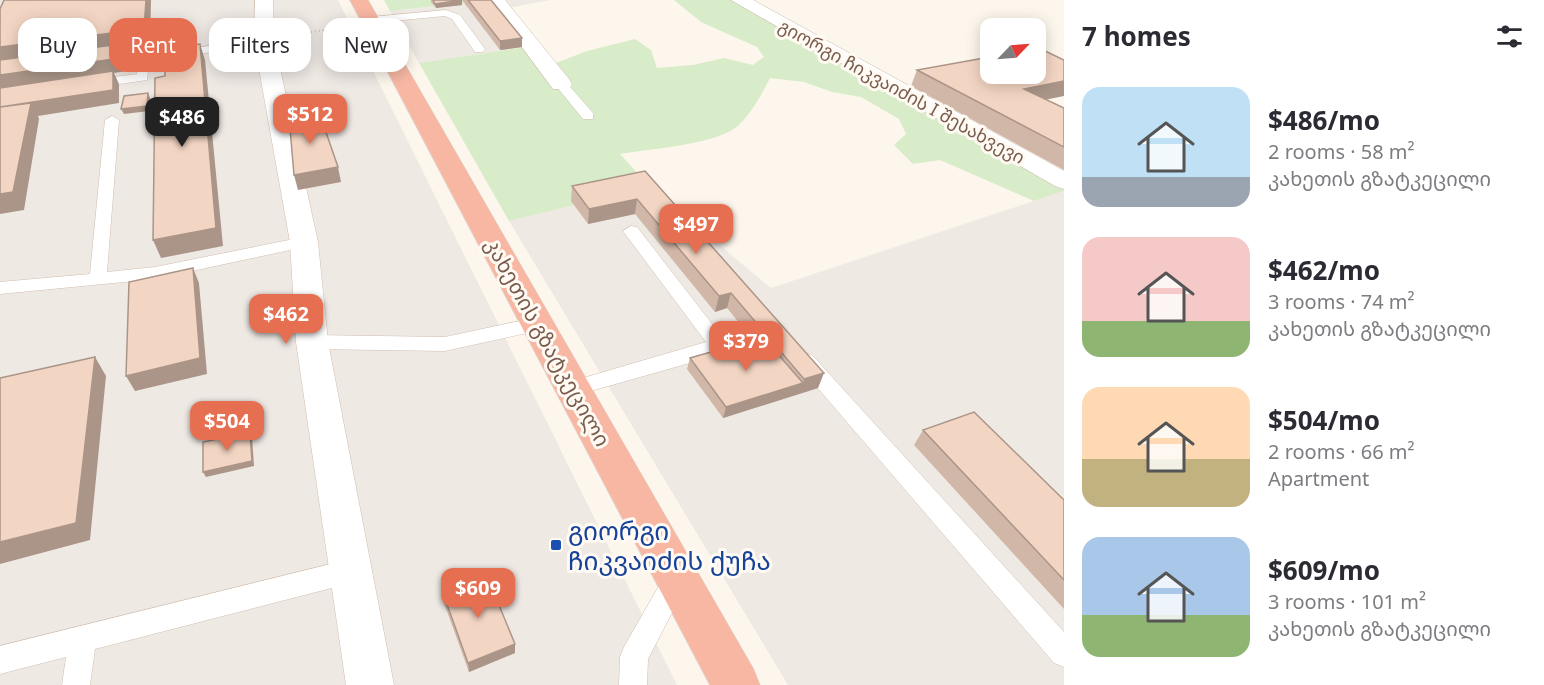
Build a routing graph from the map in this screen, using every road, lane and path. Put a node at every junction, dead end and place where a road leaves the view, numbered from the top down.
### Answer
1 (264, 0) edge
2 (496, 0) edge
3 (740, 0) edge
4 (368, 14) edge
5 (264, 18) edge
6 (311, 29) edge
7 (209, 49) edge
8 (479, 49) dead end
9 (270, 72) edge
10 (561, 84) joint
11 (77, 86) edge
12 (588, 116) dead end
13 (112, 120) dead end
14 (1064, 181) edge
15 (631, 231) dead end
16 (304, 242) junction
17 (98, 279) junction
18 (0, 288) edge
19 (538, 324) junction
20 (787, 340) edge
21 (312, 342) junction
22 (573, 388) junction
23 (351, 571) junction
24 (677, 578) junction
25 (83, 639) junction
26 (1064, 653) edge
27 (0, 660) edge
28 (76, 685) edge
29 (370, 685) edge
30 (633, 685) edge
31 (736, 685) edge

1 - 5 street
2 - 10 street
3 - 14 street, გიორგი ჩიკვაიძის I შესახვევი
4 - 6 path
4 - 8 lane
4 - 19 highway, კახეთის გზატკეცილი
7 - 11 lane
9 - 16 street
10 - 12 lane
13 - 17 lane
15 - 22 lane
16 - 17 lane
16 - 21 street
17 - 18 lane
19 - 21 lane
19 - 22 highway, კახეთის გზატკეცილი
20 - 26 lane
21 - 23 street
22 - 24 highway, კახეთის გზატკეცილი
23 - 25 lane
23 - 29 street
24 - 30 lane
24 - 31 highway, კახეთის გზატკეცილი
25 - 27 lane
25 - 28 lane

